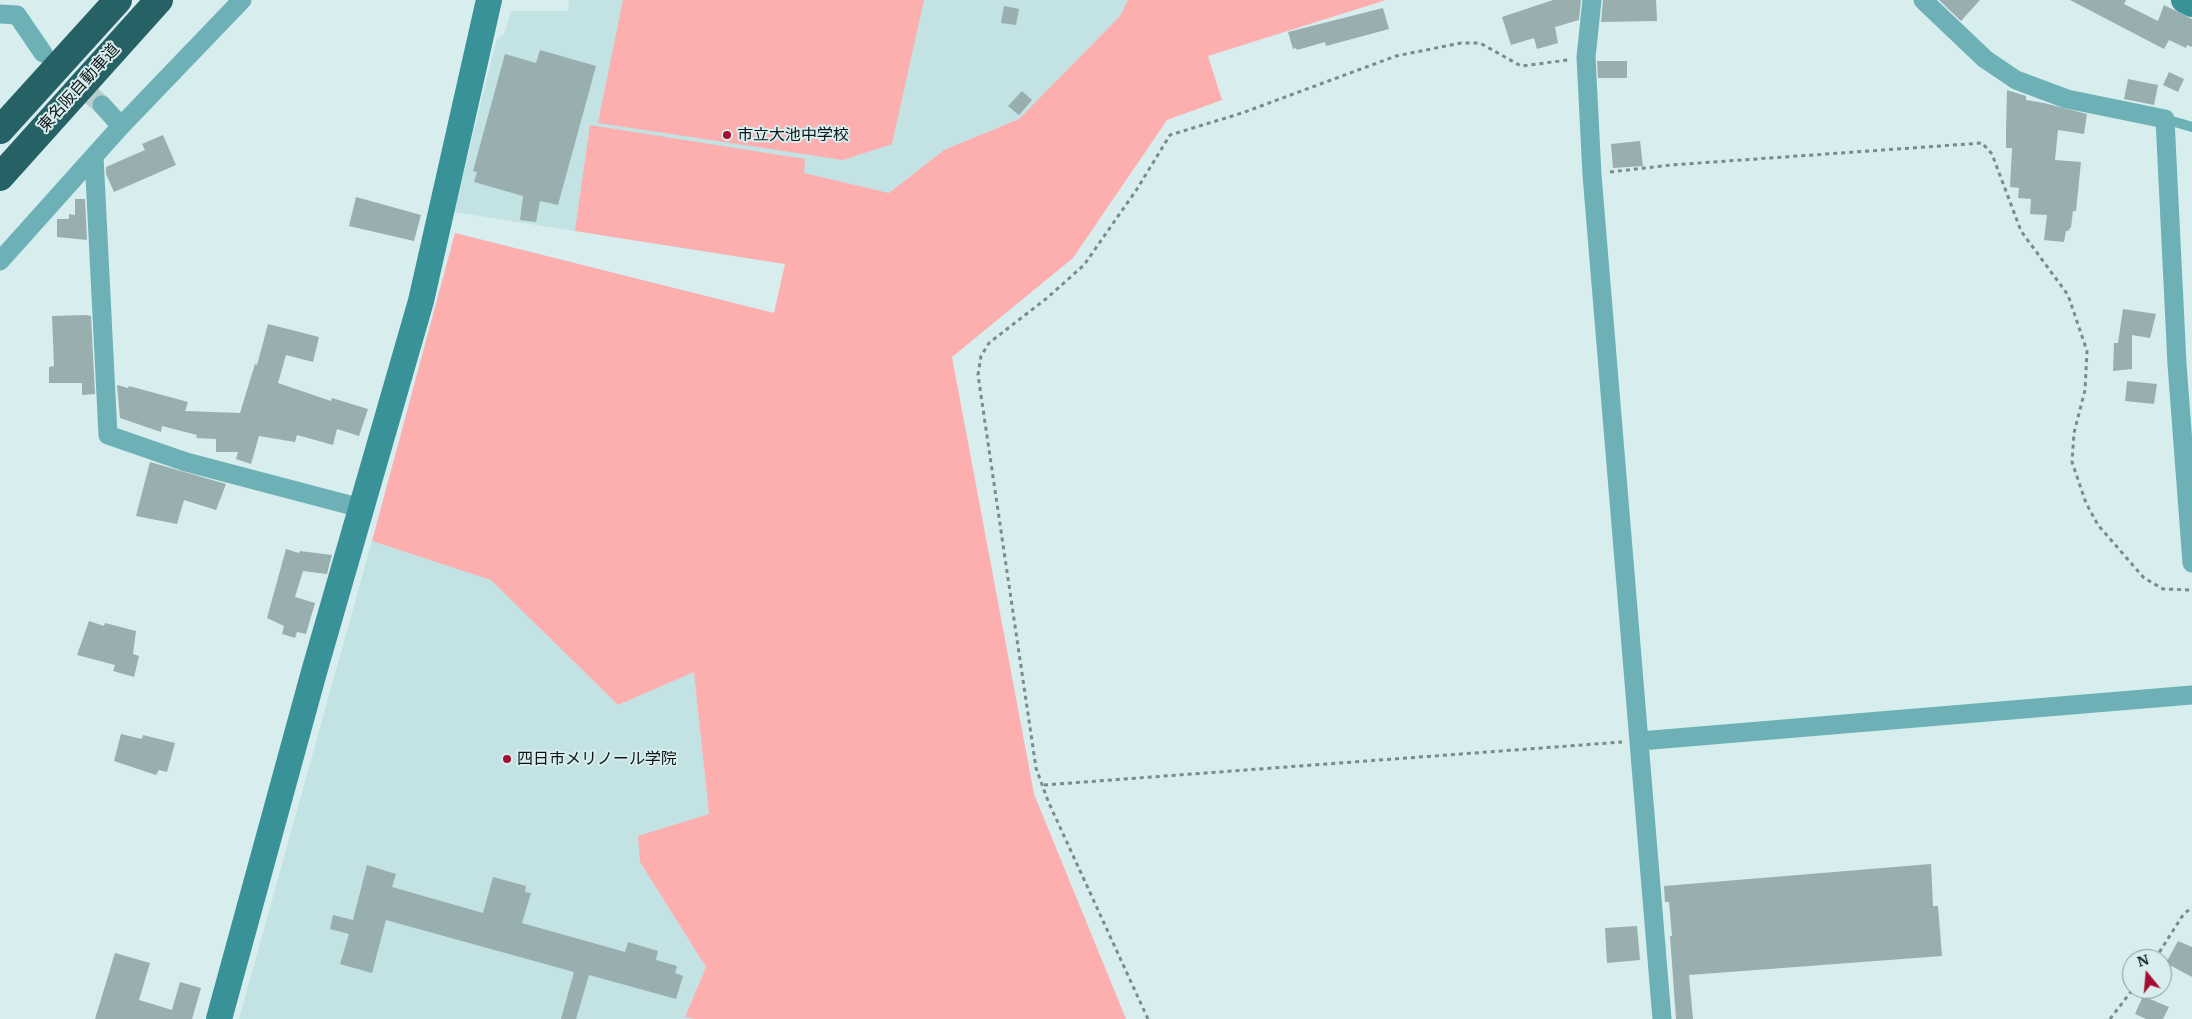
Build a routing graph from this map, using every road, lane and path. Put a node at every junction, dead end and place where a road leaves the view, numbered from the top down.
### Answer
1 (118, 0) edge
2 (160, 0) edge
3 (242, 0) edge
4 (489, 0) edge
5 (1592, 0) edge
6 (1922, 0) edge
7 (2184, 0) edge
8 (2192, 4) edge
9 (0, 14) edge
10 (43, 54) tunnel mouth
11 (1586, 57) junction
12 (102, 105) tunnel mouth
13 (2165, 118) junction
14 (121, 126) junction
15 (2192, 127) edge
16 (0, 130) edge
17 (94, 156) junction
18 (1592, 174) junction
19 (0, 177) edge
20 (0, 261) edge
21 (361, 508) junction
22 (2192, 563) edge
23 (2192, 590) edge
24 (2192, 696) edge
25 (1640, 741) junction
26 (1044, 785) junction
27 (2192, 907) edge
28 (2161, 949) edge
29 (2126, 999) edge
30 (219, 1019) edge
31 (1148, 1019) edge
32 (1662, 1019) edge
33 (2110, 1019) edge

1 - 16 highway, 東名阪自動車道
2 - 19 highway, 東名阪自動車道
3 - 14 street
4 - 21 street
5 - 11 street
6 - 13 street
7 - 8 street
9 - 10 street
11 - 18 street
11 - 26 path
12 - 14 street
13 - 15 lane
13 - 22 street
14 - 17 street
17 - 20 street
17 - 21 street
18 - 23 path
18 - 25 street
21 - 30 street
24 - 25 street
25 - 26 path
25 - 32 street
26 - 31 path
27 - 28 path
29 - 33 path

